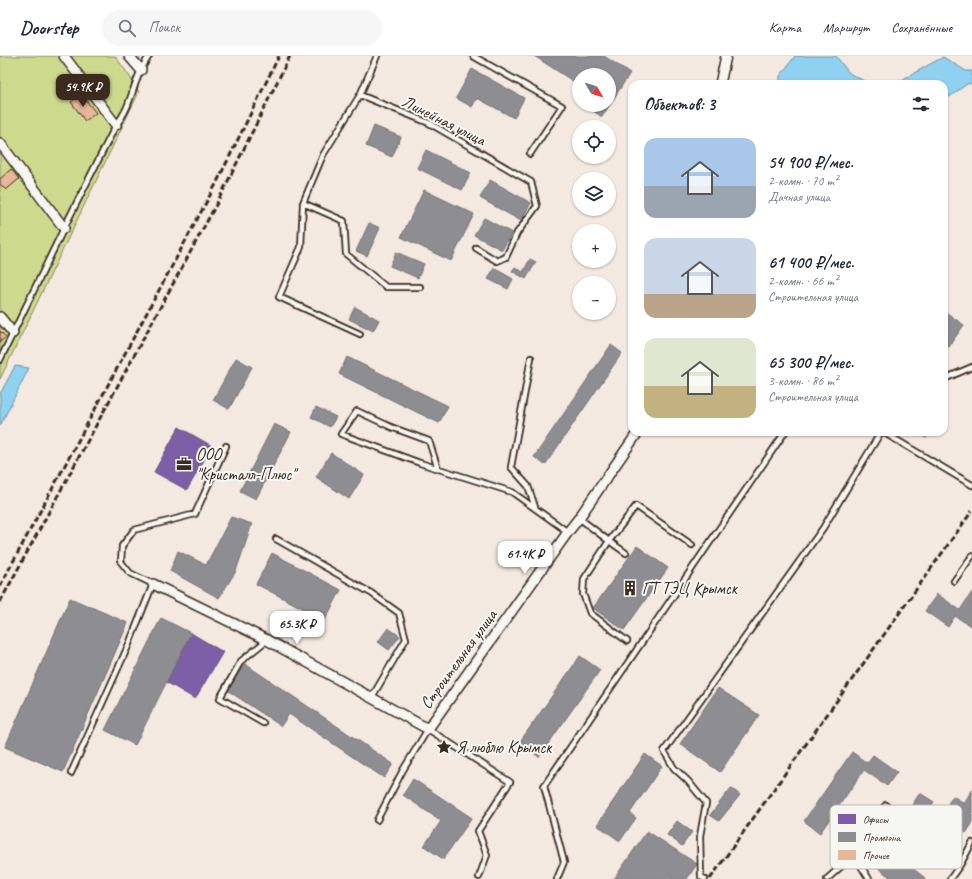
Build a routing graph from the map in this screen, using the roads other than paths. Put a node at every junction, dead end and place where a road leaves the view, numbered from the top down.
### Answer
1 (64, 56) edge
2 (129, 56) edge
3 (150, 56) edge
4 (377, 56) edge
5 (473, 56) edge
6 (726, 56) edge
7 (141, 70) junction
8 (721, 80) edge
9 (360, 95) junction
10 (116, 125) junction
11 (0, 143) edge
12 (530, 154) dead end
13 (303, 203) junction
14 (64, 228) junction
15 (476, 248) dead end
16 (420, 287) dead end
17 (0, 317) edge
18 (13, 333) junction
19 (360, 334) dead end
20 (531, 358) dead end
21 (0, 360) edge
22 (972, 367) edge
23 (948, 377) edge
24 (635, 436) edge
25 (782, 436) edge
26 (880, 436) edge
27 (889, 436) edge
28 (226, 446) dead end
29 (438, 469) junction
30 (972, 485) edge
31 (534, 507) junction
32 (579, 518) junction
33 (568, 532) junction
34 (276, 539) dead end
35 (609, 541) junction
36 (692, 545) dead end
37 (626, 553) dead end
38 (972, 556) edge
39 (954, 580) dead end
40 (153, 584) junction
41 (267, 640) junction
42 (627, 641) dead end
43 (372, 697) junction
44 (263, 722) dead end
45 (428, 729) junction
46 (71, 774) dead end
47 (377, 820) dead end
48 (972, 843) edge
49 (962, 859) edge
50 (838, 869) edge
51 (863, 869) edge
52 (956, 869) edge
53 (479, 877) dead end
54 (558, 879) edge
55 (705, 879) edge
56 (827, 879) edge
57 (869, 879) edge
58 (950, 879) edge

1 - 10 street
2 - 7 street
3 - 7 lane
4 - 9 lane
5 - 12 lane
6 - 8 street
7 - 10 lane
9 - 13 lane
9 - 15 lane, Линейная улица
10 - 14 lane
11 - 14 street
13 - 16 lane
13 - 19 lane
14 - 18 lane
17 - 18 street
18 - 21 lane
20 - 31 lane
22 - 23 lane
24 - 32 street, Строительная улица
25 - 54 lane
26 - 55 lane
27 - 30 lane
28 - 40 lane
29 - 29 lane
29 - 31 lane
31 - 33 lane
32 - 33 street, Строительная улица
32 - 35 lane
33 - 45 street, Строительная улица
34 - 43 lane
35 - 36 lane
35 - 37 lane
35 - 42 lane
38 - 39 lane
40 - 41 street, Строительная улица
40 - 46 lane
41 - 43 street, Строительная улица
41 - 44 lane
43 - 45 street, Строительная улица
45 - 47 lane
45 - 53 lane
48 - 49 lane
50 - 56 lane
51 - 57 lane
52 - 58 lane

